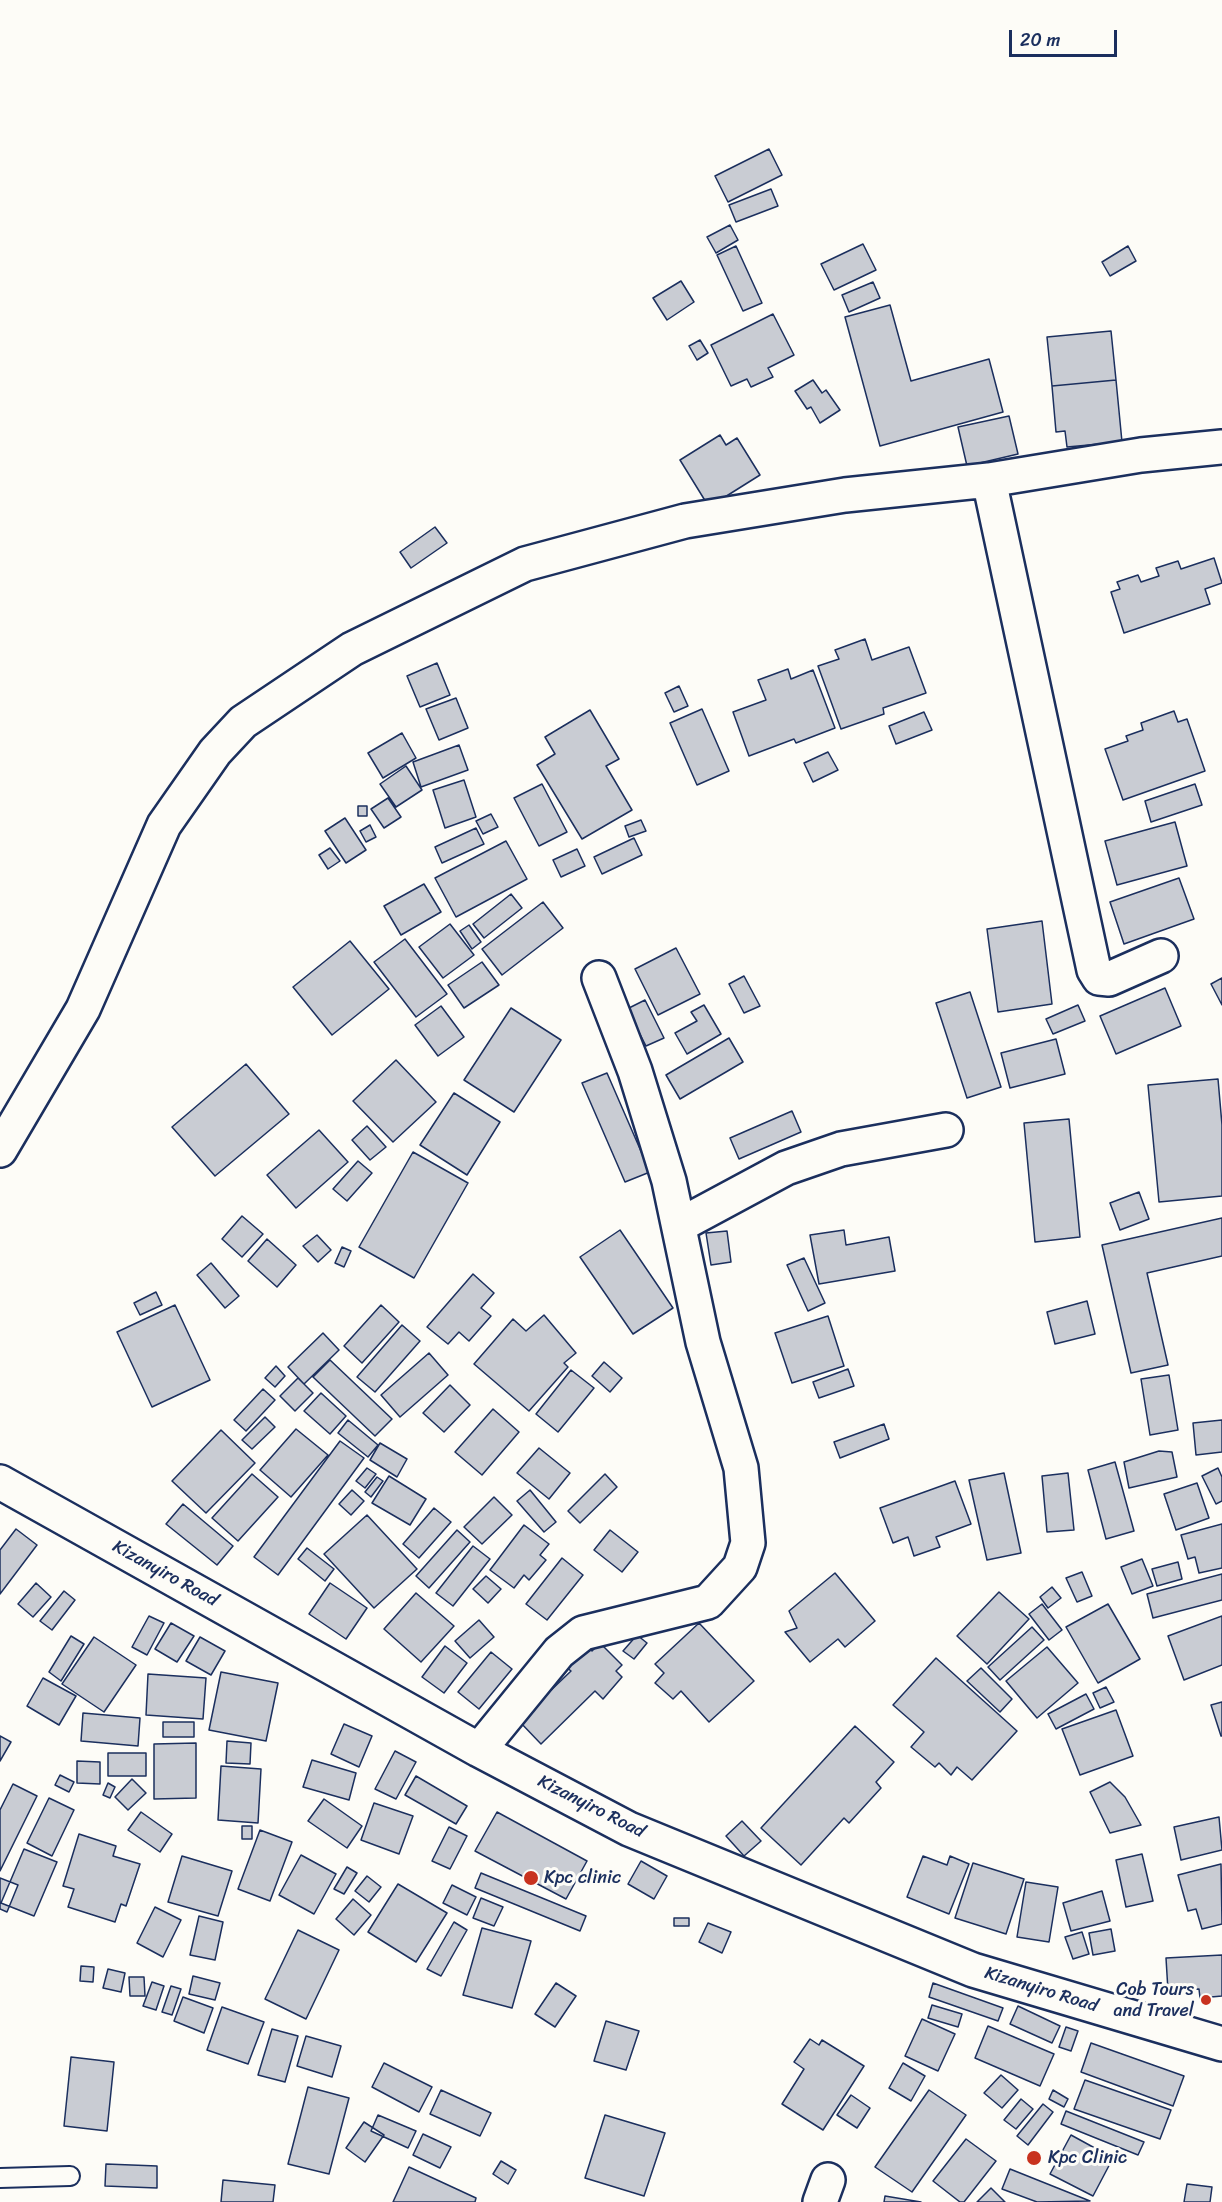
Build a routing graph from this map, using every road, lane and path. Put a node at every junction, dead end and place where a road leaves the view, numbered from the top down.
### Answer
1 (1222, 447) edge
2 (989, 480) junction
3 (1161, 956) dead end
4 (599, 978) dead end
5 (946, 1130) dead end
6 (0, 1150) edge
7 (680, 1224) junction
8 (0, 1482) edge
9 (479, 1750) junction
10 (1222, 2044) edge
11 (70, 2176) dead end
12 (0, 2178) edge

1 - 2 street
2 - 3 street
2 - 6 street
4 - 7 street
5 - 7 street
7 - 9 street
8 - 9 street, Kizanyiro Road
9 - 10 street, Kizanyiro Road
11 - 12 lane

